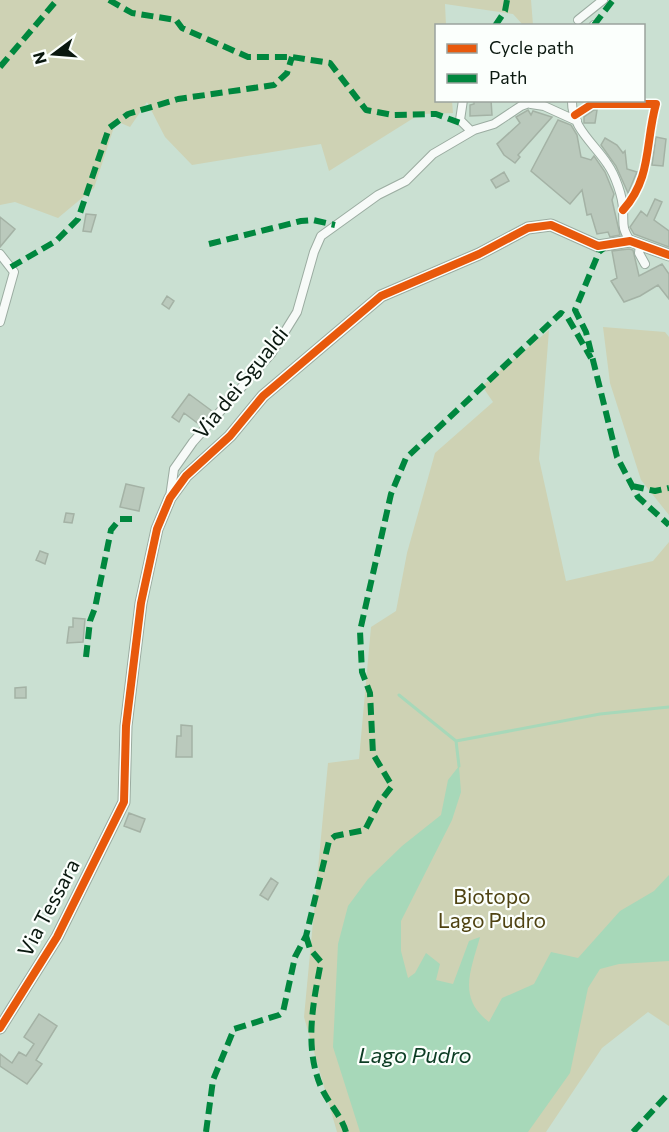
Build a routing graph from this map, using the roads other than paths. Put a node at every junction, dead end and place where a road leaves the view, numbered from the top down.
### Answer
1 (603, 0) edge
2 (578, 20) dead end
3 (463, 102) edge
4 (533, 102) edge
5 (572, 102) edge
6 (576, 118) junction
7 (471, 131) junction
8 (623, 210) junction
9 (635, 243) junction
10 (0, 254) edge
11 (669, 255) edge
12 (645, 264) dead end
13 (0, 322) edge
14 (170, 498) junction
15 (0, 1028) edge

1 - 2 street
3 - 7 street
4 - 6 street, Via dei Sgualdi
4 - 7 street, Via dei Sgualdi
5 - 6 street
6 - 8 street
6 - 8 street
7 - 14 street, Via dei Sgualdi
8 - 9 street
9 - 11 street
9 - 12 street
9 - 14 street
10 - 13 street
14 - 15 street, Via Tessara

